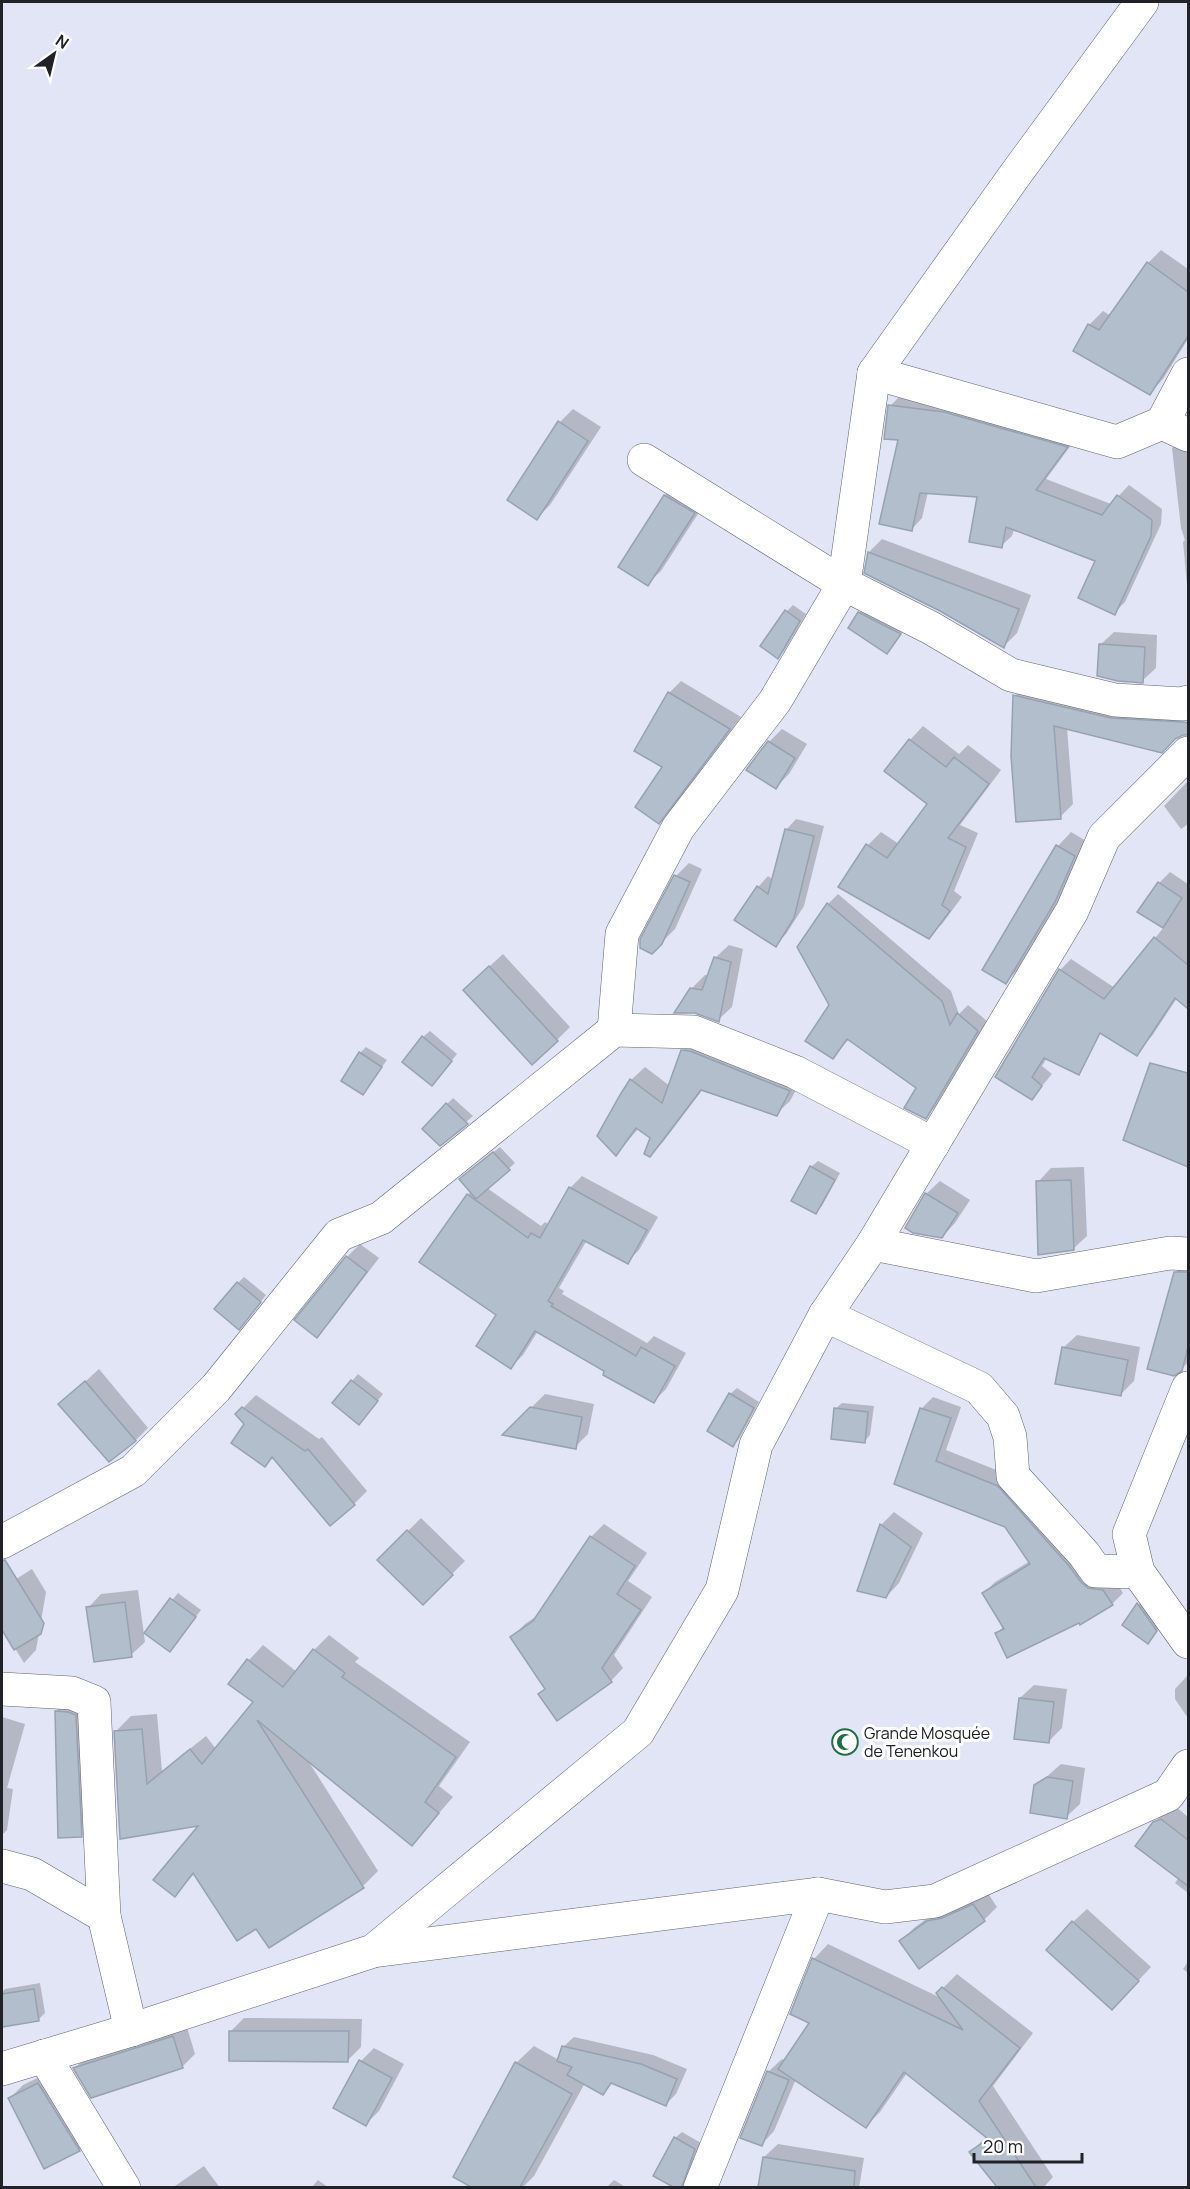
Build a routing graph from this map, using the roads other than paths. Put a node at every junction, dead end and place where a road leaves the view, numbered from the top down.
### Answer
1 (1142, 2) edge
2 (874, 373) junction
3 (1188, 374) edge
4 (1175, 429) edge
5 (644, 460) dead end
6 (844, 584) junction
7 (1188, 702) edge
8 (1188, 753) edge
9 (614, 1030) junction
10 (933, 1144) junction
11 (873, 1244) junction
12 (1188, 1254) edge
13 (825, 1315) junction
14 (1188, 1388) edge
15 (2, 1542) edge
16 (1138, 1572) junction
17 (1184, 1628) edge
18 (2, 1689) edge
19 (1188, 1766) edge
20 (1178, 1802) edge
21 (2, 1866) edge
22 (818, 1894) junction
23 (104, 1916) junction
24 (373, 1951) junction
25 (131, 2030) junction
26 (44, 2056) junction
27 (2, 2069) edge
28 (124, 2187) edge
29 (700, 2187) edge

1 - 2 street
2 - 4 street
2 - 6 street
3 - 4 street
5 - 6 street
6 - 7 street
6 - 9 street
8 - 10 street
9 - 10 street
9 - 15 street
10 - 11 street
11 - 12 street
11 - 13 street
13 - 16 street
13 - 24 street
14 - 16 street
16 - 17 street
18 - 23 street
19 - 20 street
20 - 22 street
21 - 23 street
22 - 24 street
22 - 29 street
23 - 25 street
24 - 25 street
25 - 26 street
26 - 27 street
26 - 28 street

